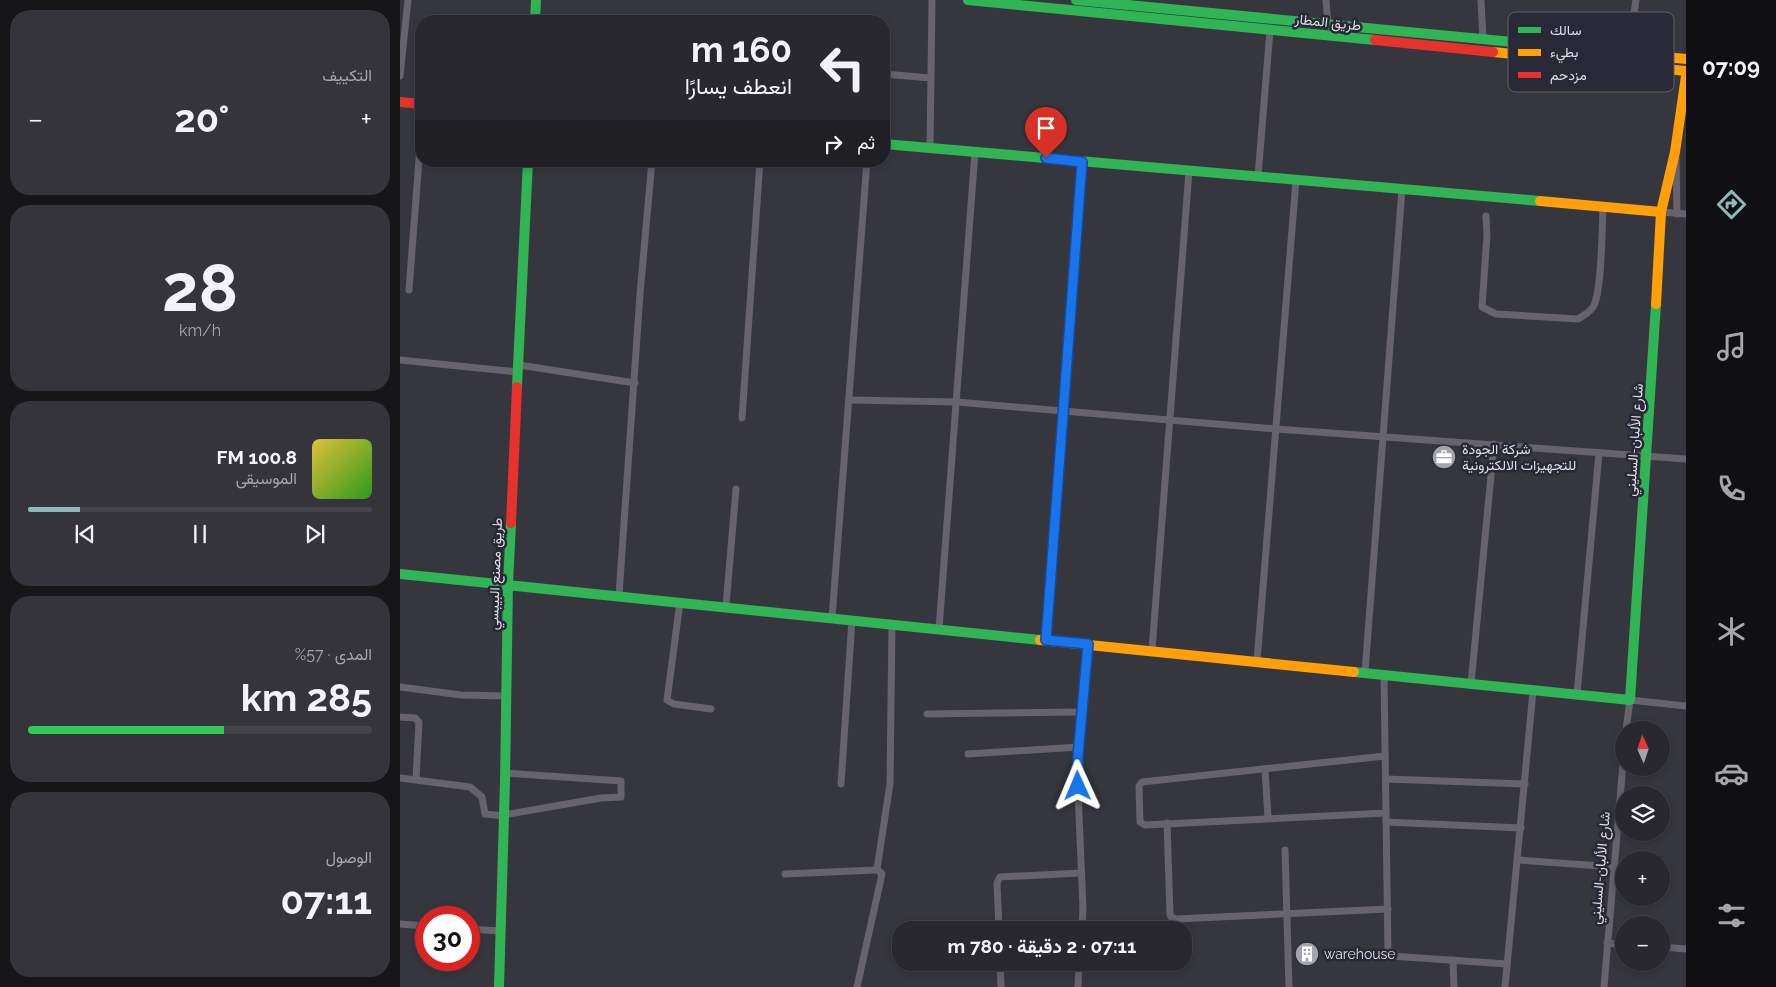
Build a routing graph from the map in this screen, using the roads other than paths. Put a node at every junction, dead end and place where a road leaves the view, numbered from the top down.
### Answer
1 (408, 0) edge
2 (536, 0) edge
3 (932, 0) edge
4 (968, 0) edge
5 (1076, 0) edge
6 (1326, 0) edge
7 (1481, 0) edge
8 (1141, 3) edge
9 (535, 15) edge
10 (1203, 18) junction
11 (1328, 25) junction
12 (1270, 30) junction
13 (1484, 40) junction
14 (1508, 42) edge
15 (1508, 53) edge
16 (890, 75) edge
17 (400, 76) edge
18 (1686, 76) edge
19 (931, 78) junction
20 (400, 102) edge
21 (415, 103) edge
22 (890, 145) edge
23 (930, 148) junction
24 (975, 152) junction
25 (1675, 152) junction
26 (1082, 162) junction
27 (418, 167) edge
28 (528, 167) edge
29 (651, 167) edge
30 (760, 167) edge
31 (867, 167) edge
32 (1189, 171) junction
33 (1258, 176) junction
34 (1296, 180) junction
35 (1402, 189) junction
36 (1603, 207) junction
37 (1661, 212) junction
38 (1678, 214) junction
39 (1686, 214) edge
40 (1486, 216) dead end
41 (409, 290) dead end
42 (400, 360) edge
43 (518, 369) junction
44 (635, 383) junction
45 (849, 400) junction
46 (956, 402) junction
47 (1063, 411) junction
48 (742, 418) dead end
49 (1169, 421) junction
50 (1276, 429) junction
51 (1384, 437) junction
52 (1494, 444) junction
53 (1599, 453) junction
54 (1647, 456) junction
55 (1686, 459) edge
56 (736, 489) dead end
57 (400, 574) edge
58 (508, 584) junction
59 (618, 595) junction
60 (680, 602) junction
61 (726, 606) junction
62 (832, 618) junction
63 (852, 620) junction
64 (892, 624) junction
65 (939, 628) junction
66 (1046, 640) junction
67 (1088, 644) junction
68 (1152, 650) junction
69 (1257, 661) junction
70 (1365, 672) junction
71 (1384, 675) junction
72 (1471, 684) junction
73 (400, 687) edge
74 (1533, 691) junction
75 (1577, 694) junction
76 (506, 696) junction
77 (1630, 700) junction
78 (1686, 706) edge
79 (711, 709) dead end
80 (1082, 712) junction
81 (927, 714) dead end
82 (400, 717) edge
83 (1627, 721) edge
84 (1079, 748) junction
85 (968, 754) dead end
86 (1385, 756) junction
87 (1265, 769) junction
88 (505, 773) junction
89 (1622, 776) edge
90 (400, 778) edge
91 (416, 779) junction
92 (1386, 779) junction
93 (841, 784) dead end
94 (1525, 784) junction
95 (1386, 813) junction
96 (504, 816) junction
97 (1268, 818) junction
98 (1386, 822) junction
99 (1167, 823) junction
100 (1520, 828) junction
101 (1285, 850) dead end
102 (1616, 851) edge
103 (1518, 860) junction
104 (1615, 867) joint
105 (877, 869) junction
106 (1082, 873) junction
107 (785, 874) dead end
108 (1388, 909) junction
109 (1287, 915) junction
110 (999, 921) edge
111 (1082, 921) edge
112 (400, 924) edge
113 (415, 925) edge
114 (480, 930) edge
115 (500, 931) junction
116 (1607, 943) junction
117 (1615, 943) edge
118 (1670, 948) edge
119 (1686, 949) edge
120 (1453, 960) junction
121 (1507, 964) junction
122 (1000, 971) edge
123 (1079, 971) edge
124 (499, 987) edge
125 (857, 987) edge
126 (1001, 987) edge
127 (1078, 987) edge
128 (1289, 987) edge
129 (1454, 987) edge
130 (1505, 987) edge
131 (1604, 987) edge

1 - 17 street
2 - 9 main road
3 - 19 street
4 - 10 main road, طريق المطار
5 - 8 main road, طريق المطار
6 - 11 street
7 - 13 street
8 - 10 main road, طريق المطار
10 - 11 main road, طريق المطار
10 - 12 main road, طريق المطار
11 - 13 main road, طريق المطار
12 - 15 main road, طريق المطار
12 - 33 street
13 - 14 main road, طريق المطار
16 - 19 street
18 - 25 main road, شارع الألبان-السليني
19 - 23 street
20 - 21 main road
22 - 23 main road
23 - 24 main road
24 - 26 main road
24 - 46 street
25 - 37 main road, شارع الألبان-السليني
25 - 38 street, شارع الألبان-السليني
26 - 32 main road
26 - 47 street
27 - 41 street
28 - 43 main road, طريق مصنع البيبسي
29 - 44 street
30 - 48 street
31 - 45 street
32 - 33 main road
32 - 49 street
33 - 34 main road
34 - 35 main road
34 - 50 street
35 - 36 main road
35 - 51 street
36 - 37 main road
36 - 40 street
37 - 38 street
37 - 54 main road, شارع الألبان-السليني
38 - 39 street
42 - 43 street
43 - 44 street
43 - 58 main road, طريق مصنع البيبسي
44 - 59 street
45 - 46 street
45 - 62 street
46 - 47 street
46 - 65 street
47 - 49 street
47 - 66 street
49 - 50 street
49 - 68 street
50 - 51 street
50 - 69 street
51 - 52 street
51 - 70 street
52 - 53 street
52 - 72 street
53 - 54 street
53 - 75 street
54 - 55 street
54 - 77 main road, شارع الألبان-السليني
56 - 61 street
57 - 58 main road
58 - 59 main road
58 - 76 main road, طريق مصنع البيبسي
59 - 60 main road
60 - 61 main road
60 - 79 street
61 - 62 main road
62 - 63 main road
63 - 64 main road
63 - 93 street
64 - 65 main road
64 - 105 street
65 - 66 main road
66 - 67 main road
67 - 68 main road
67 - 80 street
68 - 69 main road
69 - 70 main road
70 - 71 main road
71 - 72 main road
71 - 86 street
72 - 74 main road
73 - 76 street
74 - 75 main road
74 - 94 street
75 - 77 main road
76 - 88 main road, طريق مصنع البيبسي
77 - 78 street
77 - 83 street, شارع الألبان-السليني
80 - 81 street
80 - 84 street
82 - 91 street
84 - 85 street
84 - 106 street
86 - 87 street
86 - 92 street
87 - 97 street
87 - 99 street
88 - 96 main road, طريق مصنع البيبسي
88 - 96 street
89 - 102 street, شارع الألبان-السليني
90 - 91 street
91 - 96 street
92 - 94 street
92 - 95 street
94 - 100 street
95 - 97 street
95 - 98 street
96 - 115 main road, طريق مصنع البيبسي
97 - 99 street
98 - 100 street
98 - 108 street
99 - 109 street
100 - 103 street
101 - 109 street
103 - 104 street
103 - 121 street
104 - 116 street, شارع الألبان-السليني
105 - 107 street
105 - 125 street
106 - 110 street
106 - 111 street
108 - 109 street
108 - 120 street
109 - 128 street
112 - 113 street
114 - 115 street
115 - 124 main road, طريق مصنع البيبسي
116 - 117 street
116 - 131 street, شارع الألبان-السليني
118 - 119 street
120 - 121 street
120 - 129 street
121 - 130 street
122 - 126 street
123 - 127 street

